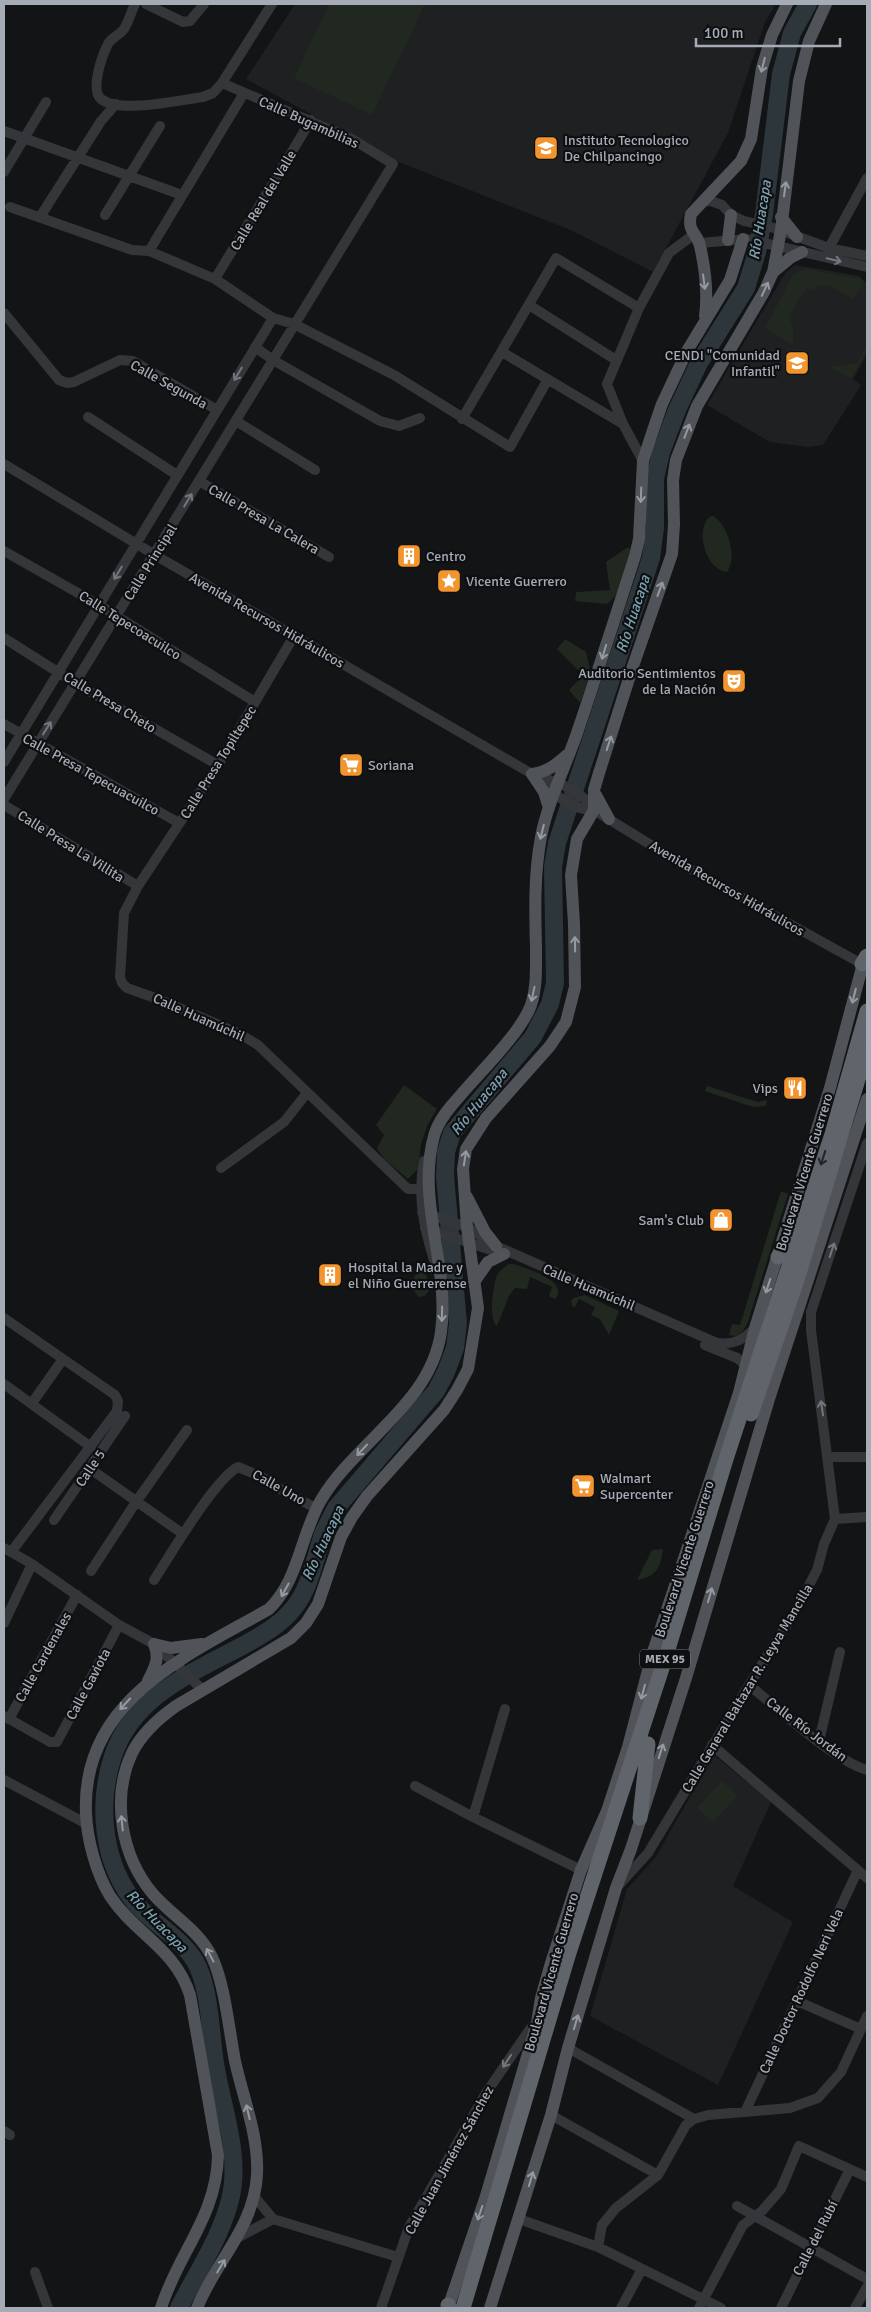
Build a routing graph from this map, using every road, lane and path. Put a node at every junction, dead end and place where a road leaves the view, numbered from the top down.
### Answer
1 (135, 4) edge
2 (146, 4) edge
3 (204, 4) edge
4 (272, 4) edge
5 (787, 4) edge
6 (826, 4) edge
7 (222, 83) junction
8 (244, 93) junction
9 (46, 102) dead end
10 (116, 104) junction
11 (311, 120) junction
12 (160, 126) dead end
13 (4, 132) edge
14 (23, 140) junction
15 (78, 157) junction
16 (393, 164) joint
17 (4, 172) edge
18 (130, 176) junction
19 (867, 178) edge
20 (182, 195) junction
21 (703, 201) junction
22 (10, 207) dead end
23 (105, 215) dead end
24 (731, 215) junction
25 (40, 217) junction
26 (779, 225) junction
27 (796, 237) joint
28 (696, 239) junction
29 (745, 239) junction
30 (728, 240) junction
31 (775, 245) junction
32 (829, 248) junction
33 (149, 251) junction
34 (802, 252) junction
35 (867, 256) edge
36 (867, 267) edge
37 (772, 272) junction
38 (215, 279) junction
39 (529, 305) junction
40 (639, 308) junction
41 (4, 313) edge
42 (273, 318) junction
43 (705, 320) junction
44 (294, 324) junction
45 (255, 347) junction
46 (502, 352) junction
47 (273, 360) junction
48 (616, 360) junction
49 (548, 379) junction
50 (216, 410) junction
51 (88, 417) dead end
52 (420, 418) dead end
53 (462, 419) junction
54 (236, 421) junction
55 (623, 424) junction
56 (643, 461) junction
57 (4, 464) edge
58 (315, 470) dead end
59 (177, 476) junction
60 (199, 481) junction
61 (136, 544) junction
62 (4, 551) edge
63 (155, 555) junction
64 (329, 557) dead end
65 (99, 605) junction
66 (116, 616) junction
67 (294, 636) junction
68 (4, 638) edge
69 (60, 672) junction
70 (75, 683) junction
71 (255, 702) junction
72 (4, 724) edge
73 (20, 734) junction
74 (38, 743) junction
75 (569, 753) junction
76 (4, 762) edge
77 (218, 765) junction
78 (532, 774) junction
79 (558, 790) junction
80 (590, 794) junction
81 (4, 799) edge
82 (4, 805) edge
83 (549, 808) junction
84 (587, 810) junction
85 (609, 819) junction
86 (179, 823) junction
87 (138, 886) junction
88 (867, 949) edge
89 (865, 960) edge
90 (127, 988) joint
91 (867, 1011) edge
92 (867, 1050) edge
93 (307, 1093) junction
94 (867, 1099) edge
95 (435, 1132) junction
96 (867, 1143) edge
97 (221, 1168) dead end
98 (422, 1189) junction
99 (464, 1192) junction
100 (427, 1213) junction
101 (802, 1223) junction
102 (466, 1227) junction
103 (429, 1229) junction
104 (468, 1241) junction
105 (500, 1250) junction
106 (778, 1257) junction
107 (474, 1282) junction
108 (4, 1318) edge
109 (755, 1328) junction
110 (63, 1359) junction
111 (744, 1364) junction
112 (4, 1384) edge
113 (32, 1402) junction
114 (126, 1416) dead end
115 (187, 1430) dead end
116 (91, 1447) junction
117 (829, 1457) junction
118 (867, 1457) edge
119 (89, 1468) junction
120 (136, 1502) junction
121 (316, 1508) junction
122 (867, 1517) edge
123 (835, 1519) junction
124 (54, 1520) dead end
125 (183, 1534) junction
126 (8, 1550) edge
127 (32, 1564) junction
128 (91, 1571) dead end
129 (154, 1580) dead end
130 (77, 1595) junction
131 (4, 1623) edge
132 (119, 1625) junction
133 (211, 1642) junction
134 (154, 1644) junction
135 (840, 1652) dead end
136 (178, 1666) junction
137 (148, 1682) junction
138 (749, 1685) junction
139 (201, 1688) junction
140 (505, 1709) dead end
141 (7, 1717) edge
142 (819, 1741) junction
143 (648, 1744) junction
144 (712, 1745) junction
145 (867, 1770) edge
146 (4, 1780) edge
147 (415, 1786) dead end
148 (607, 1811) junction
149 (473, 1817) junction
150 (640, 1818) junction
151 (87, 1824) junction
152 (631, 1849) junction
153 (648, 1853) junction
154 (599, 1863) junction
155 (581, 1870) junction
156 (858, 1870) junction
157 (867, 1878) edge
158 (616, 1888) junction
159 (797, 2001) junction
160 (867, 2016) edge
161 (537, 2023) junction
162 (861, 2029) junction
163 (568, 2048) junction
164 (745, 2112) junction
165 (552, 2115) junction
166 (694, 2119) junction
167 (850, 2169) junction
168 (658, 2175) junction
169 (867, 2177) edge
170 (254, 2196) junction
171 (738, 2206) dead end
172 (756, 2216) junction
173 (519, 2219) junction
174 (273, 2220) junction
175 (237, 2238) junction
176 (598, 2247) junction
177 (810, 2248) junction
178 (398, 2257) junction
179 (642, 2269) junction
180 (35, 2272) dead end
181 (867, 2279) edge
182 (867, 2287) edge
183 (701, 2304) edge
184 (48, 2308) edge
185 (160, 2308) edge
186 (197, 2308) edge
187 (381, 2308) edge
188 (452, 2308) edge
189 (472, 2308) edge
190 (490, 2308) edge
191 (621, 2308) edge
192 (720, 2308) edge
193 (780, 2308) edge
194 (855, 2308) edge

1 - 10 street
2 - 3 street
4 - 7 street
5 -> 21 main road
26 -> 6 main road
7 - 8 street, Calle Bugambilias
7 - 10 street
8 - 11 street, Calle Bugambilias
8 - 20 street
9 - 14 street
10 - 15 street
11 - 16 street, Calle Bugambilias
11 - 38 street, Calle Real del Valle
12 - 18 street
13 - 14 street
14 - 15 street
14 - 17 street
15 - 18 street
15 - 25 street
16 - 44 street, Calle Principal
18 - 20 street
18 - 23 street
19 - 32 street
20 - 33 street
21 - 24 street
21 - 28 main road
22 - 25 street
24 - 26 street
24 - 30 main road
25 - 33 street
26 - 27 main road
26 - 31 main road
27 - 32 street
28 - 30 street
28 - 40 street
28 -> 43 main road
29 - 30 street
29 - 31 street
29 - 43 main road
31 - 34 street
31 - 37 main road
32 - 35 street
33 - 38 street
34 -> 36 street
34 - 37 main road
80 -> 37 main road
38 - 42 street
39 - 40 street
39 - 46 street
39 - 48 street
40 - 48 street
41 - 50 street, Calle Segunda
42 - 44 street
42 - 45 street, Calle Principal
43 - 56 main road
44 - 47 street, Calle Principal
44 - 53 street
45 - 47 street
45 -> 50 street, Calle Principal
46 - 49 street
46 - 53 street
47 - 52 street
47 - 54 street, Calle Principal
48 - 55 street
49 - 53 street
49 - 55 street
50 - 59 street, Calle Principal
51 - 59 street
54 - 58 street
54 - 60 street, Calle Principal
55 - 56 street
56 -> 75 main road
57 - 61 street, Avenida Recursos Hidráulicos
59 - 61 street, Calle Principal
63 -> 60 street, Calle Principal
60 - 64 street, Calle Presa La Calera
61 - 63 street, Avenida Recursos Hidráulicos
61 -> 65 street, Calle Principal
62 - 65 street, Calle Tepecoacuilco
63 - 66 street, Calle Principal
63 - 67 street, Avenida Recursos Hidráulicos
65 - 66 street, Calle Tepecoacuilco
65 - 69 street, Calle Principal
66 - 70 street, Calle Principal
66 - 71 street, Calle Tepecoacuilco
67 - 71 street, Calle Presa Topiltepec
67 - 78 street, Avenida Recursos Hidráulicos
68 - 69 street, Calle Presa Cheto
69 - 70 street, Calle Presa Cheto
69 - 73 street, Calle Principal
74 -> 70 street, Calle Principal
70 - 77 street, Calle Presa Cheto
71 - 77 street, Calle Presa Topiltepec
72 - 73 street, Calle Presa Tepecuacuilco
73 - 74 street, Calle Presa Tepecuacuilco
73 - 76 street, Calle Principal
74 - 81 street, Calle Principal
74 - 86 street, Calle Presa Tepecuacuilco
75 - 78 main road
75 - 79 main road
77 - 86 street, Calle Presa Topiltepec
78 - 79 street, Avenida Recursos Hidráulicos
78 - 83 main road
79 - 80 street, Avenida Recursos Hidráulicos
79 - 83 main road
79 - 84 street, Avenida Recursos Hidráulicos
80 - 84 main road
80 - 85 main road
82 - 87 street, Calle Presa La Villita
83 -> 95 main road
84 - 85 street, Avenida Recursos Hidráulicos
99 -> 84 main road
85 - 89 street, Avenida Recursos Hidráulicos
86 - 87 street, Calle Presa Topiltepec
87 - 90 street, Calle Presa Topiltepec
88 - 89 main road, Boulevard Vicente Guerrero
89 -> 106 main road, Boulevard Vicente Guerrero
90 - 93 street, Calle Huamúchil
91 -> 101 highway, Boulevard Vicente Guerrero / MEX 95
92 - 143 highway, Boulevard Vicente Guerrero / MEX 95
93 - 97 street
93 - 98 street, Calle Huamúchil
150 -> 94 main road
95 - 98 street
95 - 100 main road
117 -> 96 street
98 - 100 street
99 - 102 main road
99 - 105 main road
100 - 102 street, Calle Huamúchil
100 - 103 main road
101 - 106 highway
101 - 154 highway, Boulevard Vicente Guerrero / MEX 95
102 - 104 main road
102 - 105 street, Calle Huamúchil
103 - 104 street, Calle Huamúchil
103 -> 121 main road
104 - 105 street, Calle Huamúchil
104 - 107 main road
105 - 107 main road
105 - 109 street, Calle Huamúchil
105 - 111 street, Calle Huamúchil
106 -> 109 main road, Boulevard Vicente Guerrero
107 - 139 main road
108 - 110 street
109 - 111 main road, Boulevard Vicente Guerrero
110 - 113 street
110 - 116 street
111 -> 148 main road, Boulevard Vicente Guerrero
112 - 113 street
113 - 116 street
114 - 119 street, Calle 5
115 - 120 street
116 - 126 street
117 - 118 street
117 - 123 street
119 - 120 street
119 - 124 street, Calle 5
120 - 125 street
120 - 128 street
121 - 125 street, Calle Uno
121 -> 133 main road
122 - 123 street
123 - 138 street, Calle General Baltazar R. Leyva Mancilla
125 - 129 street
126 - 127 street
127 - 130 street
127 - 131 street
130 - 132 street
130 - 141 street, Calle Cardenales
132 - 134 street
132 - 141 street, Calle Gaviota
133 - 134 main road
133 - 136 main road
134 - 136 street
134 - 137 main road
135 - 142 street
136 - 137 main road
136 - 139 street
137 -> 151 main road
138 - 142 street, Calle Río Jordán
138 - 144 street, Calle General Baltazar R. Leyva Mancilla
170 -> 139 main road
140 - 149 street
142 - 145 street, Calle Río Jordán
143 - 150 highway
143 - 189 highway, Boulevard Vicente Guerrero / MEX 95
144 - 153 street, Calle General Baltazar R. Leyva Mancilla
144 - 156 street
146 - 151 street
147 - 149 street
148 - 154 highway
148 - 155 main road, Boulevard Vicente Guerrero
149 - 155 street
150 - 152 main road
151 - 185 main road
152 - 153 street
152 - 158 main road
153 - 158 street, Calle General Baltazar R. Leyva Mancilla
154 - 188 highway, Boulevard Vicente Guerrero / MEX 95
155 - 161 main road, Boulevard Vicente Guerrero
156 - 157 street
156 - 159 street, Calle Doctor Rodolfo Neri Vela
163 -> 158 main road
159 - 162 street
159 - 164 street, Calle Doctor Rodolfo Neri Vela
160 - 162 street
161 -> 178 street, Calle Juan Jiménez Sánchez
161 -> 188 main road, Boulevard Vicente Guerrero
162 - 164 street
163 - 165 main road
163 - 166 street
164 - 166 street
165 - 168 street
173 -> 165 main road
166 - 168 street
167 - 169 street
167 - 172 street
167 - 177 street, Calle del Rubí
168 - 176 street
170 - 174 street
170 - 175 main road
171 - 172 street
172 - 177 street
172 - 183 street
173 - 176 street
173 - 190 main road
174 - 175 street
174 - 178 street
186 -> 175 main road
176 - 179 street
177 - 181 street
177 - 193 street, Calle del Rubí
178 - 187 street, Calle Juan Jiménez Sánchez
179 - 183 street
179 - 191 street
180 - 184 street
182 - 194 street
183 - 192 street

